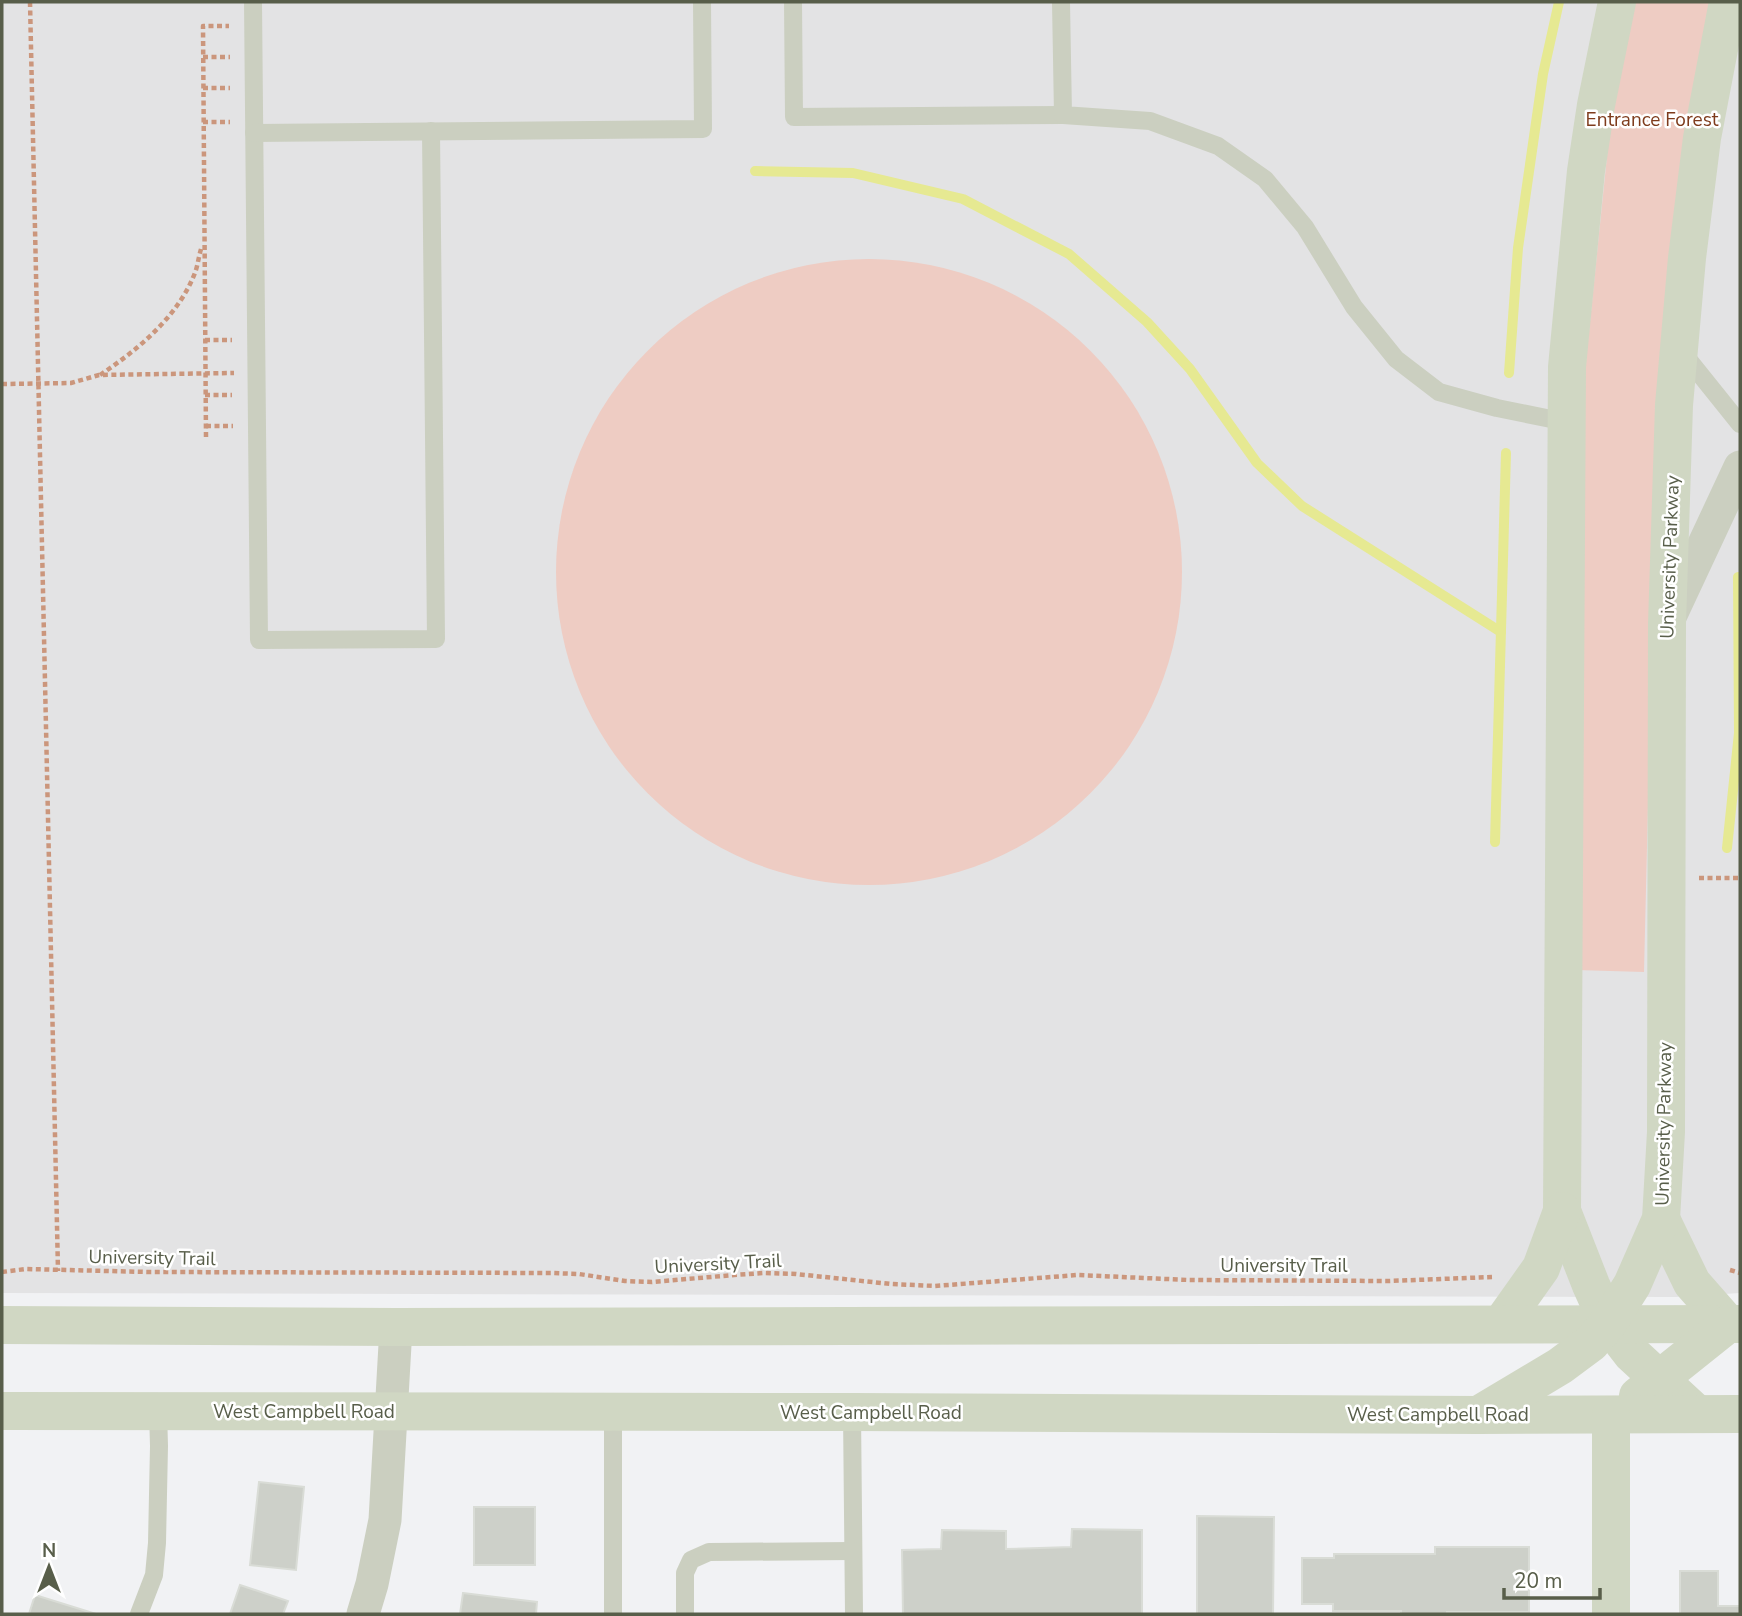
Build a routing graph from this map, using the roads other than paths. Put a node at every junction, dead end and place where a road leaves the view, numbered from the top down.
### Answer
1 (253, 2) edge
2 (702, 2) edge
3 (793, 2) edge
4 (1061, 2) edge
5 (1618, 2) edge
6 (1728, 2) edge
7 (1063, 115) junction
8 (431, 131) junction
9 (254, 133) junction
10 (1679, 349) junction
11 (1566, 422) junction
12 (1740, 424) edge
13 (1740, 467) edge
14 (1667, 624) junction
15 (1562, 1211) junction
16 (1661, 1219) junction
17 (1502, 1323) junction
18 (1608, 1323) junction
19 (1734, 1324) edge
20 (2, 1325) edge
21 (396, 1327) junction
22 (1560, 1366) junction
23 (1658, 1379) junction
24 (2, 1411) edge
25 (158, 1411) junction
26 (392, 1412) junction
27 (613, 1412) junction
28 (852, 1412) junction
29 (1697, 1414) junction
30 (1478, 1415) junction
31 (1611, 1415) junction
32 (1740, 1415) edge
33 (853, 1551) junction
34 (139, 1614) edge
35 (363, 1614) edge
36 (613, 1614) edge
37 (685, 1614) edge
38 (854, 1614) edge
39 (1611, 1614) edge

1 - 9 lane
2 - 8 lane
3 - 7 lane
4 - 7 lane
5 - 11 main road
6 - 10 main road, University Parkway
7 - 11 lane
8 - 9 lane
8 - 9 lane
10 - 12 lane
10 - 14 main road, University Parkway
11 - 15 main road
13 - 14 street
14 - 16 main road, University Parkway
15 - 17 main road
15 - 18 main road
16 - 18 main road, University Parkway
16 - 19 main road
17 - 18 main road
17 - 21 main road
17 - 22 main road
18 - 19 main road
18 - 22 main road, University Parkway
18 - 23 main road
19 - 23 main road
20 - 21 main road
21 - 26 street
22 - 30 main road, University Parkway
22 - 31 main road
23 - 29 main road
23 - 31 main road
24 - 25 main road, West Campbell Road
25 - 26 main road, West Campbell Road
25 - 34 lane
26 - 27 main road, West Campbell Road
26 - 35 street
27 - 28 main road, West Campbell Road
27 - 36 lane
28 - 30 main road, West Campbell Road
28 - 33 lane
29 - 31 main road, West Campbell Road
29 - 32 main road, West Campbell Road
30 - 31 main road, West Campbell Road
31 - 39 main road
33 - 37 lane
33 - 38 lane

